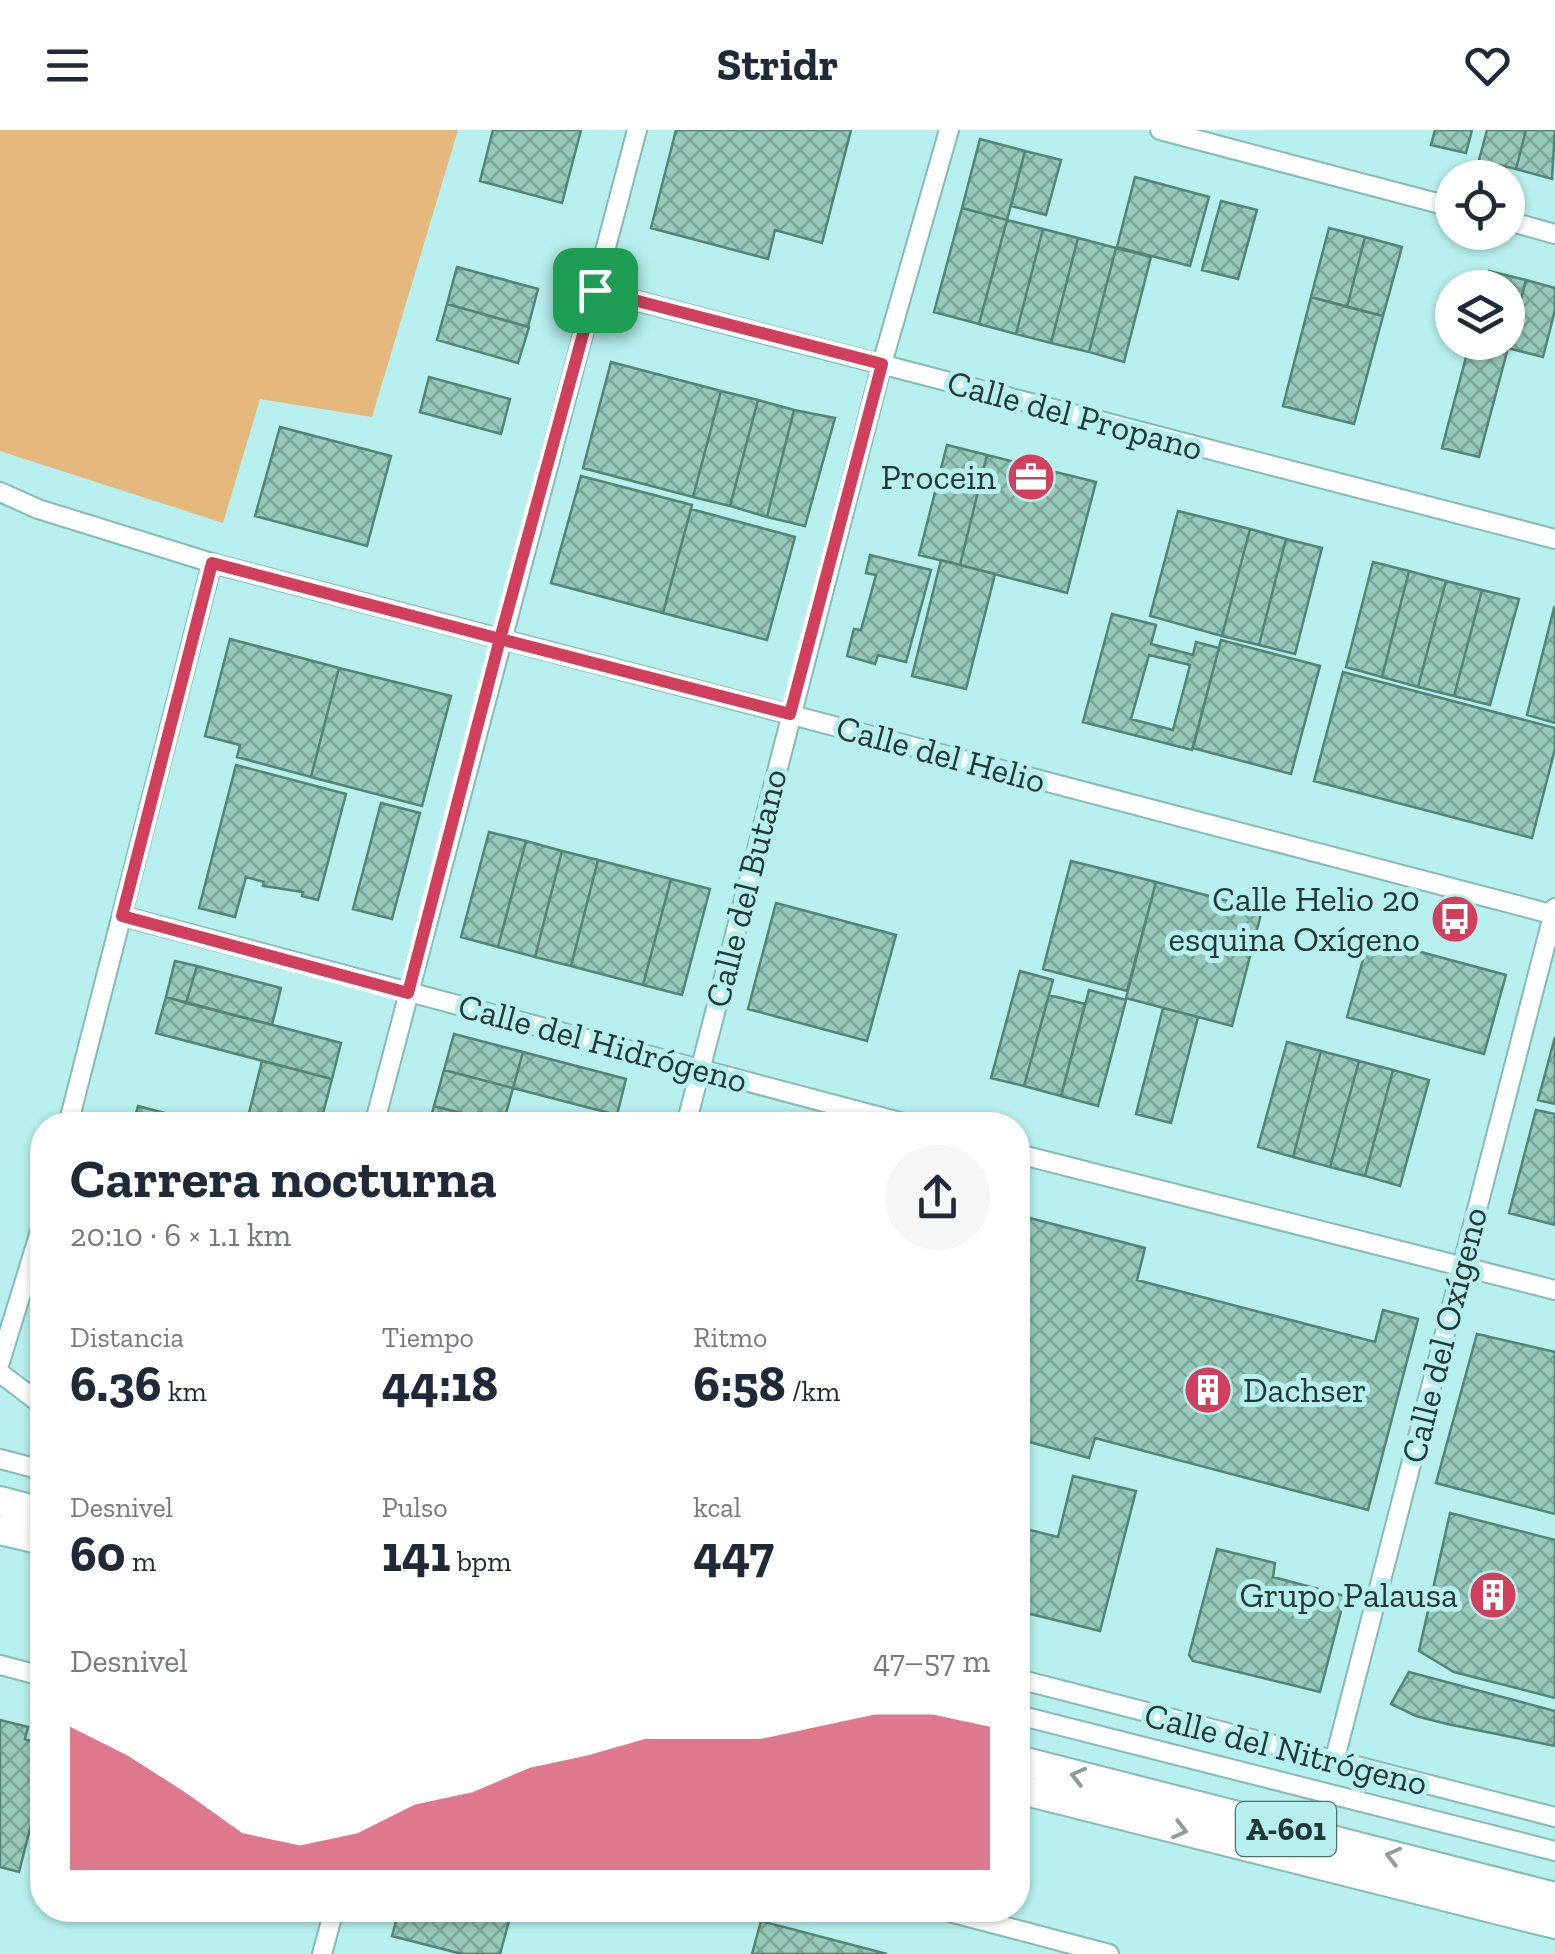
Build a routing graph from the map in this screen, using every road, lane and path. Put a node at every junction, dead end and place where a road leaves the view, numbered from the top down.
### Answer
1 (637, 130) edge
2 (950, 130) edge
3 (1160, 130) edge
4 (1435, 203) edge
5 (1525, 226) edge
6 (1555, 234) edge
7 (595, 290) junction
8 (882, 364) junction
9 (0, 492) edge
10 (1555, 540) edge
11 (212, 563) junction
12 (500, 639) junction
13 (790, 714) junction
14 (1555, 913) edge
15 (122, 916) junction
16 (408, 993) junction
17 (700, 1068) junction
18 (71, 1112) edge
19 (377, 1112) edge
20 (689, 1112) edge
21 (863, 1112) edge
22 (1030, 1157) edge
23 (30, 1264) edge
24 (1460, 1266) junction
25 (1555, 1290) edge
26 (0, 1362) edge
27 (0, 1373) edge
28 (30, 1396) edge
29 (0, 1459) edge
30 (30, 1467) edge
31 (0, 1502) edge
32 (30, 1509) edge
33 (0, 1530) edge
34 (30, 1537) edge
35 (0, 1664) edge
36 (30, 1673) edge
37 (1030, 1683) edge
38 (1030, 1718) edge
39 (1334, 1762) junction
40 (1030, 1763) edge
41 (1030, 1791) edge
42 (1555, 1817) edge
43 (1555, 1851) edge
44 (1454, 1871) junction
45 (1555, 1888) edge
46 (1555, 1897) edge
47 (331, 1922) edge
48 (988, 1922) edge
49 (1546, 1923) edge
50 (322, 1954) edge
51 (1109, 1954) edge

1 - 7 street
2 - 8 street, Calle del Butano
3 - 4 street
5 - 6 street
7 - 8 street, Calle del Propano
7 - 12 street
8 - 10 street, Calle del Propano
8 - 13 street, Calle del Butano
9 - 11 street, Calle del Helio
11 - 12 street, Calle del Helio
11 - 15 street
12 - 13 street, Calle del Helio
12 - 16 street
13 - 14 street, Calle del Helio
13 - 17 street, Calle del Butano
14 - 24 street, Calle del Oxígeno
15 - 16 street, Calle del Hidrógeno
15 - 18 street
16 - 17 street, Calle del Hidrógeno
16 - 19 street
17 - 20 street, Calle del Butano
17 - 21 street, Calle del Hidrógeno
22 - 24 street
23 - 26 street
24 - 25 street
24 - 39 street, Calle del Oxígeno
27 - 28 street
29 - 30 street
31 - 32 highway
33 - 34 highway
35 - 36 street
37 - 39 street, Calle del Nitrógeno
38 - 43 street
39 - 42 street, Calle del Nitrógeno
44 -> 40 highway, A-601
41 -> 49 highway, A-601
44 - 45 highway
44 - 46 highway, A-601
47 - 50 street
48 - 51 street

